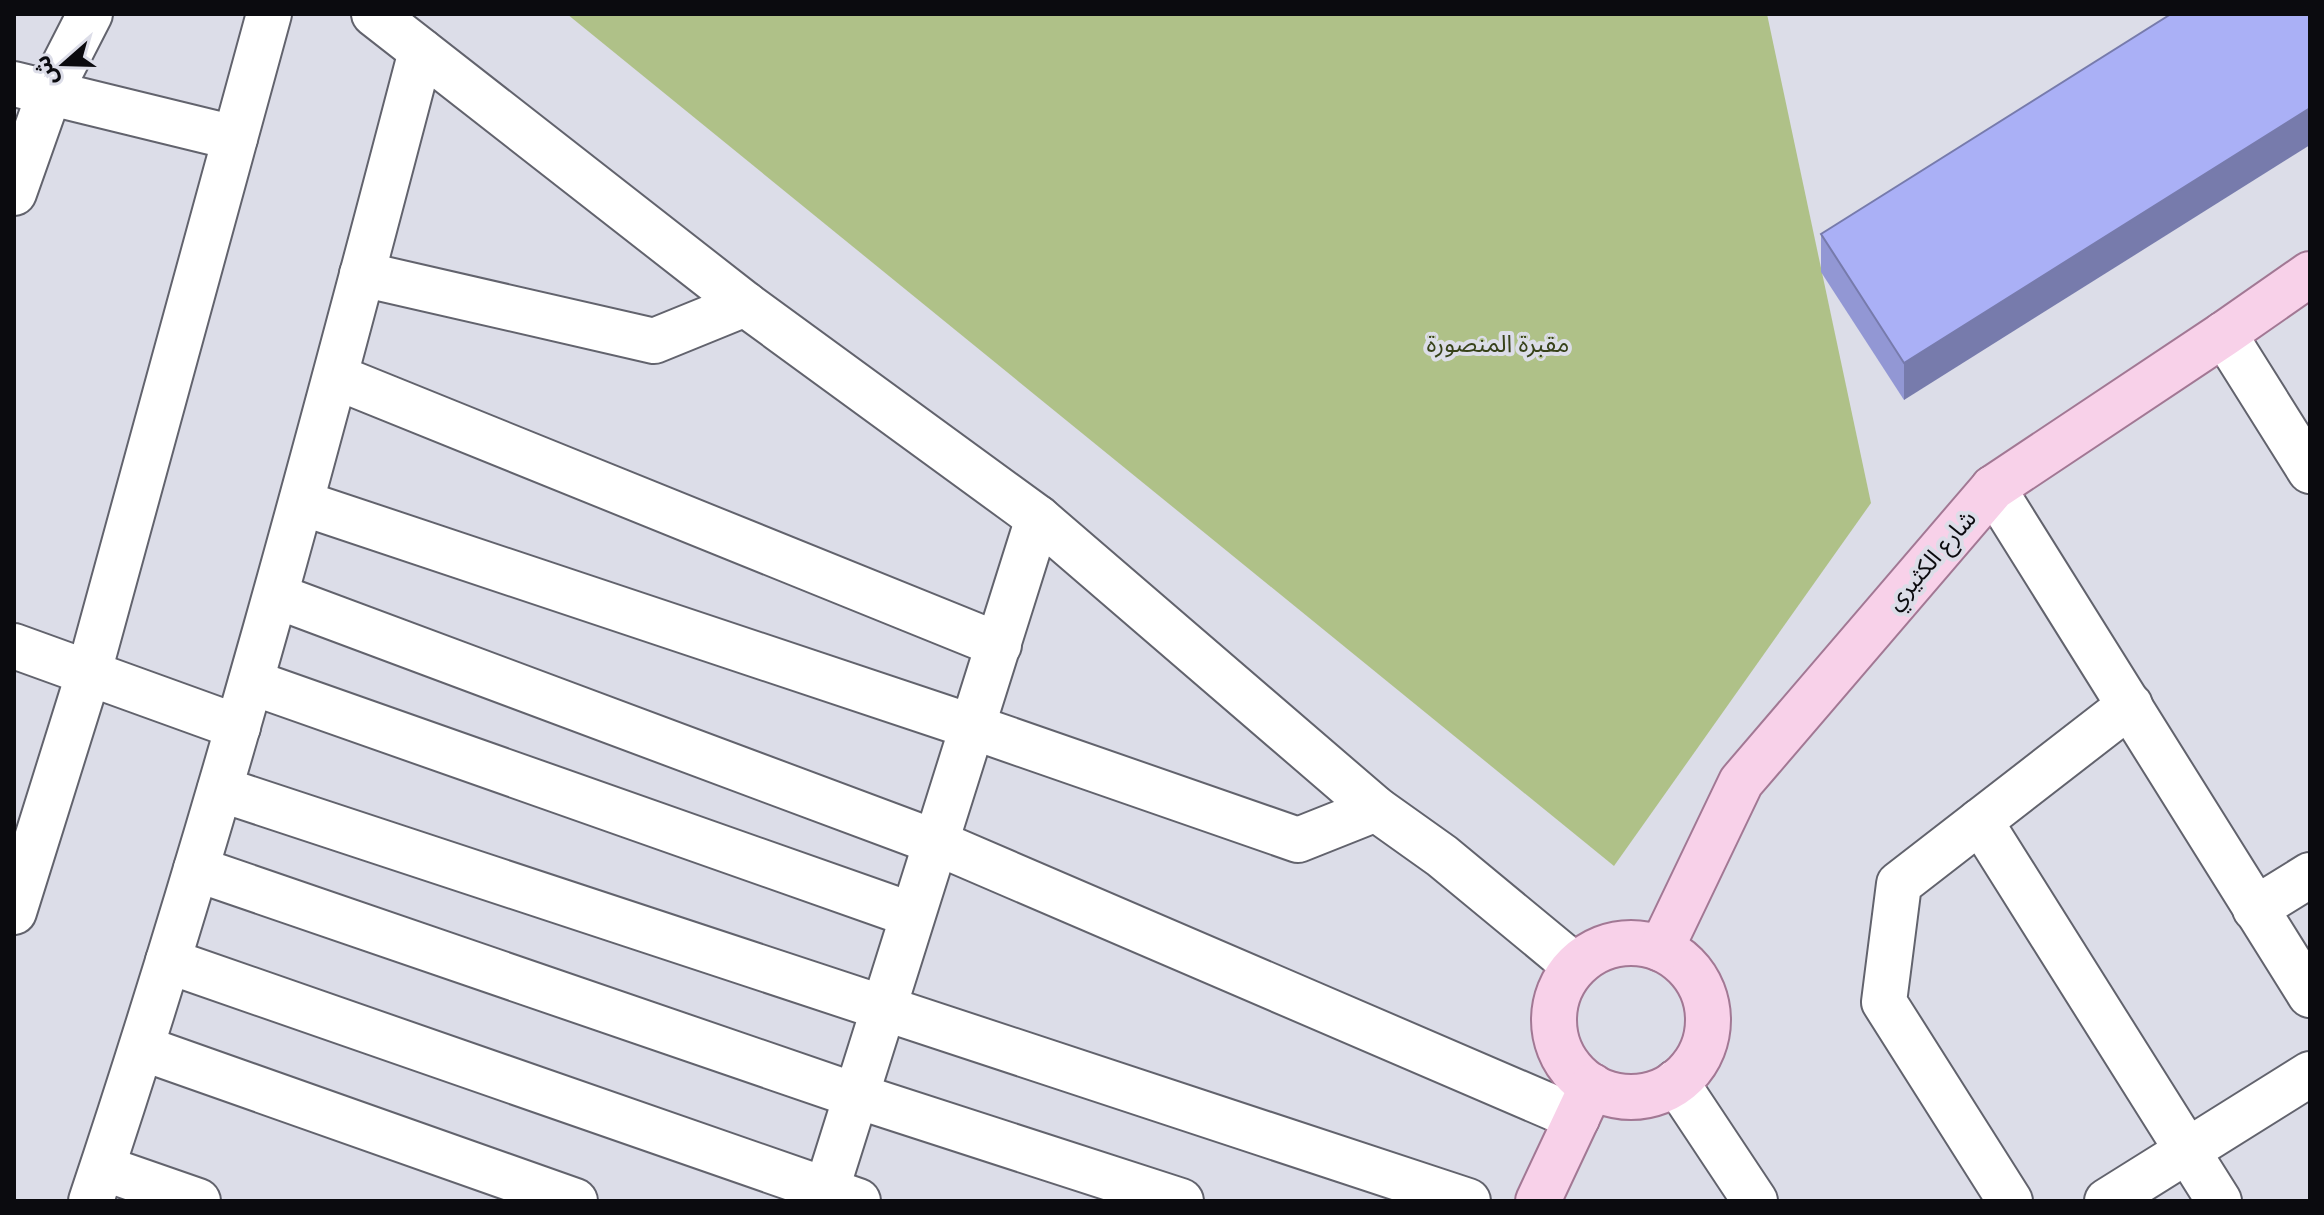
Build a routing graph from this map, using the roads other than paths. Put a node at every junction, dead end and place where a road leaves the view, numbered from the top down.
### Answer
1 (269, 14) edge
2 (374, 14) edge
3 (86, 15) edge
4 (421, 51) junction
5 (31, 89) edge
6 (235, 138) junction
7 (14, 193) edge
8 (362, 274) junction
9 (2310, 274) edge
10 (745, 304) junction
11 (2224, 334) junction
12 (336, 377) junction
13 (2310, 471) edge
14 (1993, 488) junction
15 (302, 503) junction
16 (1038, 518) junction
17 (276, 596) junction
18 (999, 645) junction
19 (14, 646) edge
20 (89, 672) junction
21 (251, 682) junction
22 (2130, 705) junction
23 (238, 727) junction
24 (973, 727) junction
25 (220, 789) junction
26 (1376, 809) junction
27 (1980, 821) junction
28 (935, 842) junction
29 (196, 869) junction
30 (2310, 875) edge
31 (2255, 909) junction
32 (14, 912) edge
33 (912, 915) junction
34 (1661, 949) junction
35 (168, 961) junction
36 (1575, 966) junction
37 (2310, 995) edge
38 (884, 1008) junction
39 (142, 1048) junction
40 (2310, 1074) edge
41 (1676, 1082) junction
42 (857, 1096) junction
43 (1585, 1102) junction
44 (2188, 1150) junction
45 (97, 1184) edge
46 (836, 1198) edge
47 (198, 1201) edge
48 (575, 1201) edge
49 (1181, 1201) edge
50 (1468, 1201) edge
51 (1538, 1201) edge
52 (1755, 1201) edge
53 (2010, 1201) edge
54 (2107, 1201) edge
55 (2219, 1201) edge

1 - 6 street
2 - 4 street
3 - 5 street
4 - 8 street
4 - 10 street
5 - 6 street
5 - 7 street
6 - 20 street
8 - 10 street
8 - 12 street
9 - 11 main road, شارع الكثيري
10 - 16 street
11 - 13 street
11 - 14 main road, شارع الكثيري
12 - 15 street
12 - 18 street
14 - 22 street
14 - 34 main road, شارع الكثيري
15 - 17 street
15 - 24 street
16 - 18 street
16 - 26 street
17 - 21 street
17 - 28 street
18 - 24 street
19 - 20 street
20 - 23 street
20 - 32 street
21 - 23 street
21 - 33 street
22 - 27 street
22 - 31 street
23 - 25 street
24 - 26 street
24 - 28 street
25 - 29 street
25 - 38 street
26 - 36 street
27 - 44 street
27 - 53 street
28 - 33 street
28 - 43 street
29 - 35 street
29 - 42 street
30 - 31 street
31 - 37 street
33 - 38 street
34 - 36 main road
34 - 41 main road
35 - 39 street
35 - 46 street
36 - 43 main road
38 - 42 street
38 - 50 street
39 - 45 street
39 - 48 street
40 - 44 street
41 - 43 main road
41 - 52 street
42 - 46 street
42 - 49 street
43 - 51 main road
44 - 54 street
44 - 55 street
45 - 47 street

